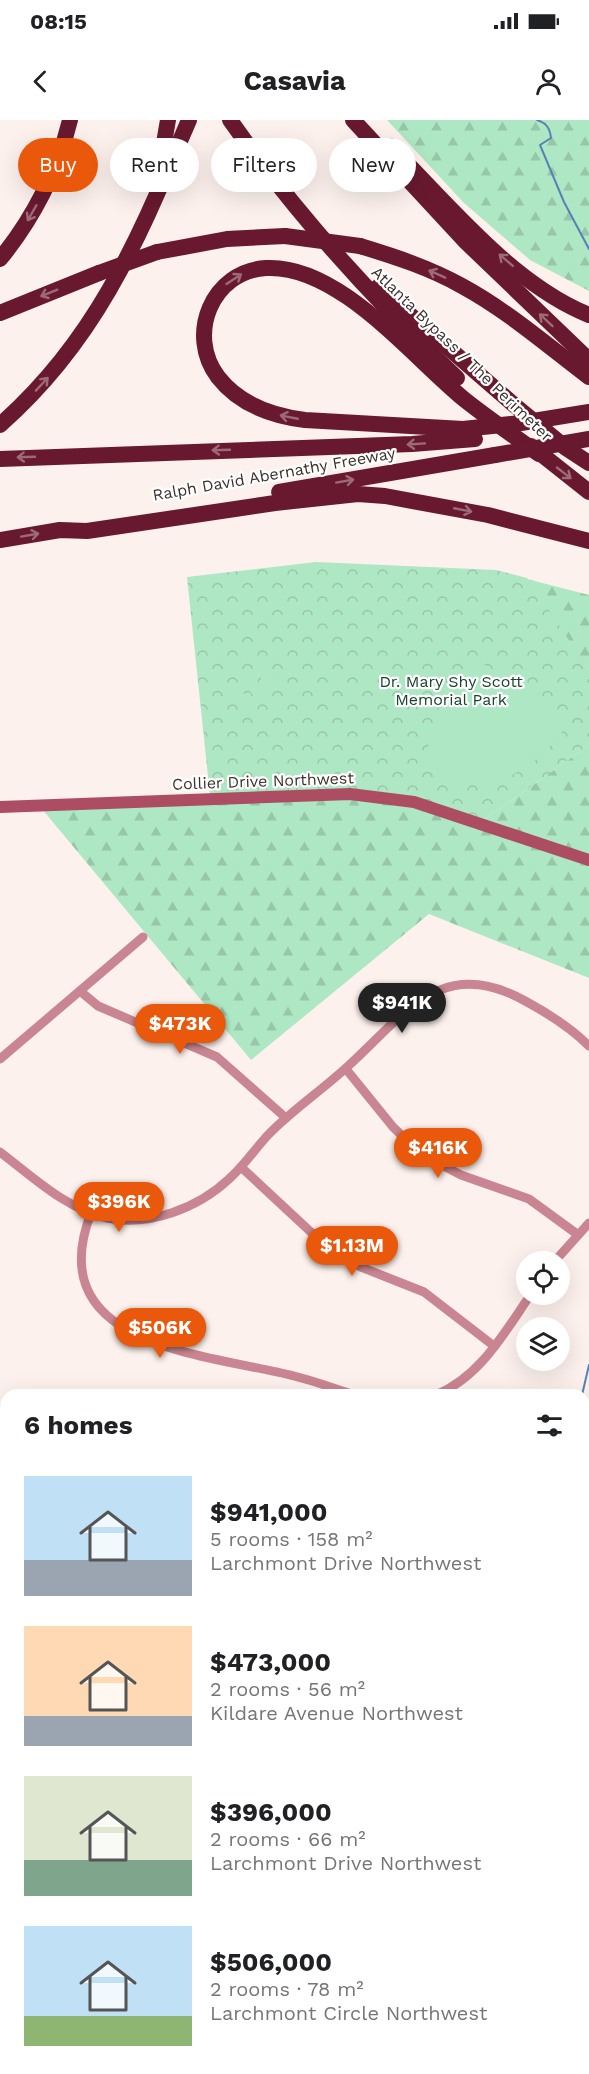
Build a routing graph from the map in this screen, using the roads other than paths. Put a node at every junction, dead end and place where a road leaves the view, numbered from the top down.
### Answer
1 (70, 120) edge
2 (168, 120) edge
3 (230, 120) edge
4 (353, 120) edge
5 (365, 120) edge
6 (188, 122) edge
7 (144, 224) junction
8 (317, 232) junction
9 (0, 259) edge
10 (0, 313) edge
11 (589, 315) edge
12 (589, 360) edge
13 (589, 377) edge
14 (589, 412) edge
15 (589, 422) edge
16 (0, 425) edge
17 (469, 434) junction
18 (589, 439) edge
19 (540, 454) junction
20 (0, 459) edge
21 (589, 463) edge
22 (589, 492) edge
23 (60, 530) junction
24 (0, 540) edge
25 (589, 541) edge
26 (0, 807) edge
27 (589, 860) edge
28 (142, 937) dead end
29 (80, 991) junction
30 (589, 1047) edge
31 (0, 1059) edge
32 (346, 1068) junction
33 (286, 1118) junction
34 (0, 1152) edge
35 (241, 1167) junction
36 (91, 1214) junction
37 (589, 1223) edge
38 (577, 1234) junction
39 (563, 1251) edge
40 (523, 1305) edge
41 (494, 1346) junction
42 (337, 1389) edge
43 (451, 1389) edge
44 (0, 1640) edge
45 (0, 1645) edge

1 -> 9 highway
2 - 7 highway
3 - 8 highway, Atlanta Bypass / The Perimeter
12 -> 4 highway
11 -> 5 highway
6 - 7 highway
16 -> 7 highway
8 - 19 highway, Atlanta Bypass / The Perimeter
8 - 21 highway
13 -> 10 highway, bridge
14 - 17 highway, bridge
15 - 17 highway
17 -> 19 highway
17 -> 20 highway
23 -> 18 highway, Ralph David Abernathy Freeway, bridge
19 -> 22 highway, Atlanta Bypass / The Perimeter
24 -> 23 highway
23 -> 25 highway
26 - 27 main road, Collier Drive Northwest
28 - 29 street
29 - 31 street
29 - 33 street
30 - 32 street
32 - 33 street
32 - 38 street
33 - 35 street
34 - 36 street
35 - 36 street
35 - 41 street
36 - 42 street
37 - 38 street
38 - 39 street
40 - 41 street
41 - 43 street
44 - 45 street

